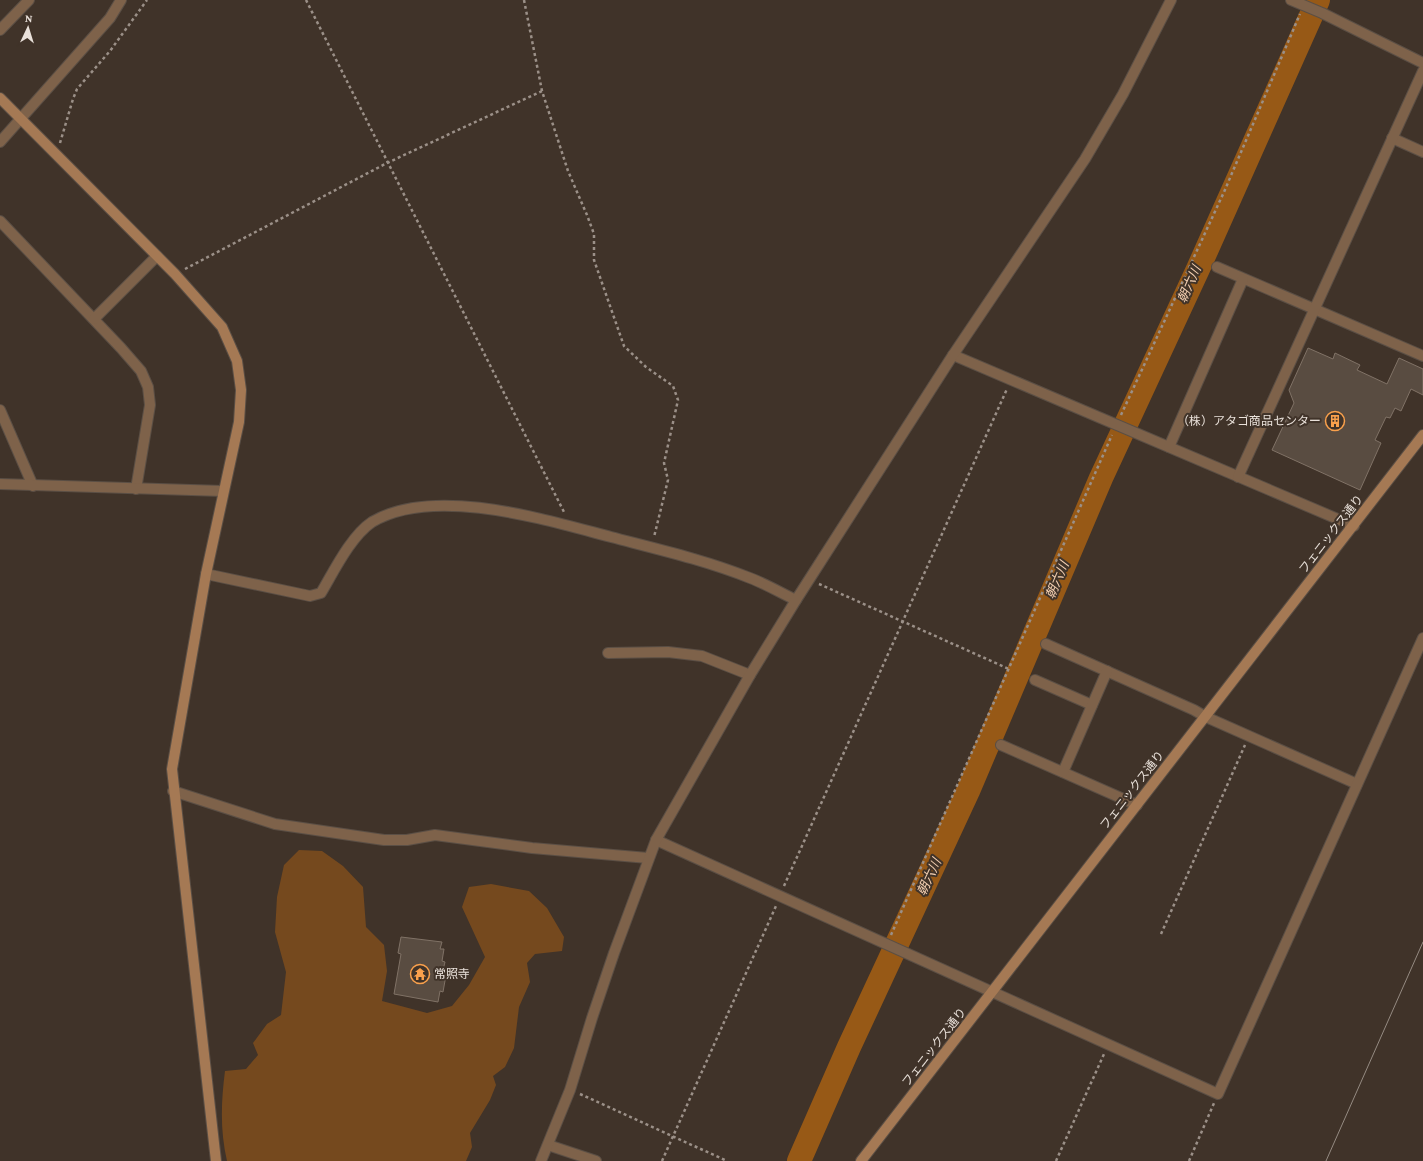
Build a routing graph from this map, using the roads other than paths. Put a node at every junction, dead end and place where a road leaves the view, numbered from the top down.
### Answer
1 (28, 0) edge
2 (121, 0) edge
3 (1171, 0) edge
4 (1291, 0) edge
5 (1306, 4) edge
6 (0, 30) edge
7 (1423, 63) edge
8 (1423, 71) edge
9 (0, 98) edge
10 (23, 119) junction
11 (1392, 138) junction
12 (0, 142) edge
13 (1423, 152) edge
14 (0, 221) edge
15 (157, 256) junction
16 (1217, 268) dead end
17 (1243, 279) junction
18 (1314, 310) junction
19 (94, 319) junction
20 (952, 355) junction
21 (1423, 356) edge
22 (0, 410) edge
23 (1423, 435) edge
24 (1169, 447) junction
25 (1238, 477) junction
26 (0, 484) edge
27 (33, 486) junction
28 (136, 489) junction
29 (223, 491) junction
30 (1354, 526) junction
31 (206, 574) junction
32 (796, 600) junction
33 (1423, 638) edge
34 (1046, 644) dead end
35 (608, 653) dead end
36 (1107, 671) junction
37 (750, 675) junction
38 (1035, 680) dead end
39 (1092, 706) junction
40 (1206, 717) junction
41 (1001, 745) dead end
42 (1063, 772) junction
43 (1357, 784) junction
44 (174, 791) junction
45 (1137, 805) junction
46 (656, 840) junction
47 (648, 858) junction
48 (993, 992) junction
49 (548, 1145) junction
50 (216, 1161) edge
51 (541, 1161) edge
52 (596, 1161) edge
53 (861, 1161) edge

1 - 6 street
2 - 10 street
3 - 20 street
4 - 5 street
5 - 7 street
8 - 11 street
9 - 10 street
10 - 12 street
10 - 15 street
11 - 13 street
11 - 18 street
14 - 19 street
15 - 19 street
15 - 29 street
16 - 17 street
17 - 18 street
17 - 24 street
18 - 21 street
18 - 25 street
19 - 28 street
20 - 24 street
20 - 32 street
22 - 27 street
23 - 30 street, フェニックス通り
24 - 25 street
25 - 30 street
26 - 27 street
27 - 28 street
28 - 29 street
29 - 31 street
30 - 40 street, フェニックス通り
31 - 32 street
31 - 44 street
32 - 37 street
33 - 43 street
34 - 36 street
35 - 37 street
36 - 39 street
36 - 40 street
37 - 46 street
38 - 39 street
39 - 42 street
40 - 43 street
40 - 45 street, フェニックス通り
41 - 42 street
42 - 45 street
43 - 48 street
44 - 47 street
44 - 50 street
45 - 48 street, フェニックス通り
46 - 47 street
46 - 48 street
47 - 49 street
48 - 53 street, フェニックス通り
49 - 51 street
49 - 52 street

